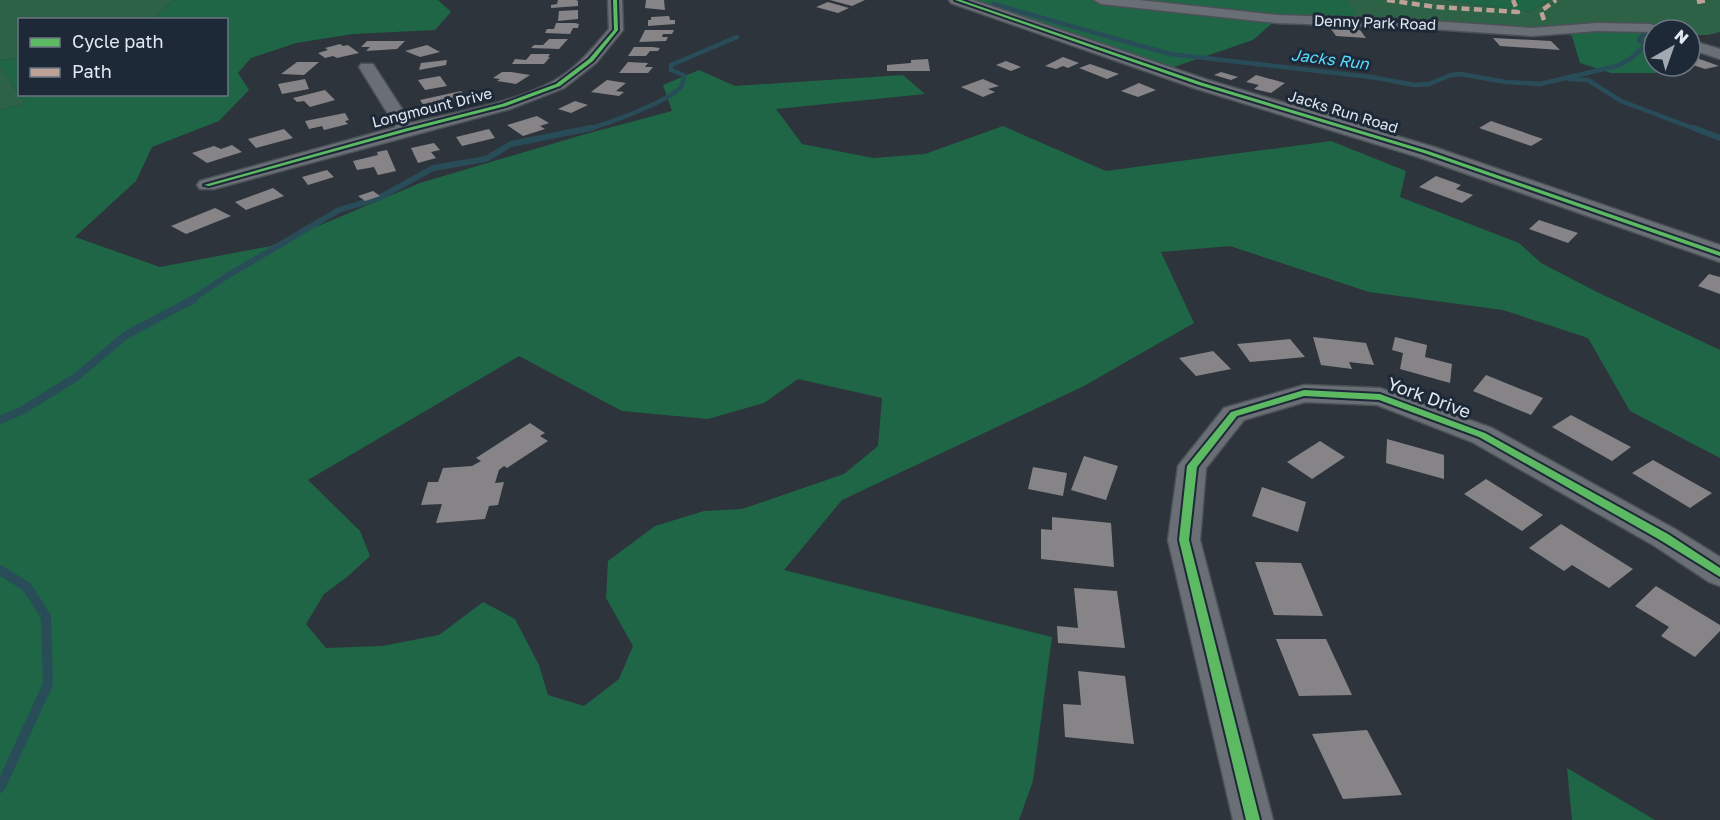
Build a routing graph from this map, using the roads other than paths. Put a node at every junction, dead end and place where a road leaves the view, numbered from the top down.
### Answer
1 (615, 0) edge
2 (1101, 0) edge
3 (967, 1) edge
4 (1642, 28) edge
5 (1702, 48) edge
6 (1720, 54) edge
7 (368, 67) dead end
8 (406, 130) junction
9 (207, 185) dead end
10 (1720, 254) edge
11 (1720, 573) edge
12 (1253, 820) edge

1 - 8 street, Longmount Drive
2 - 4 street, Denny Park Road
3 - 10 street, Jacks Run Road
5 - 6 street
7 - 8 street
8 - 9 street, Longmount Drive
11 - 12 street, York Drive

